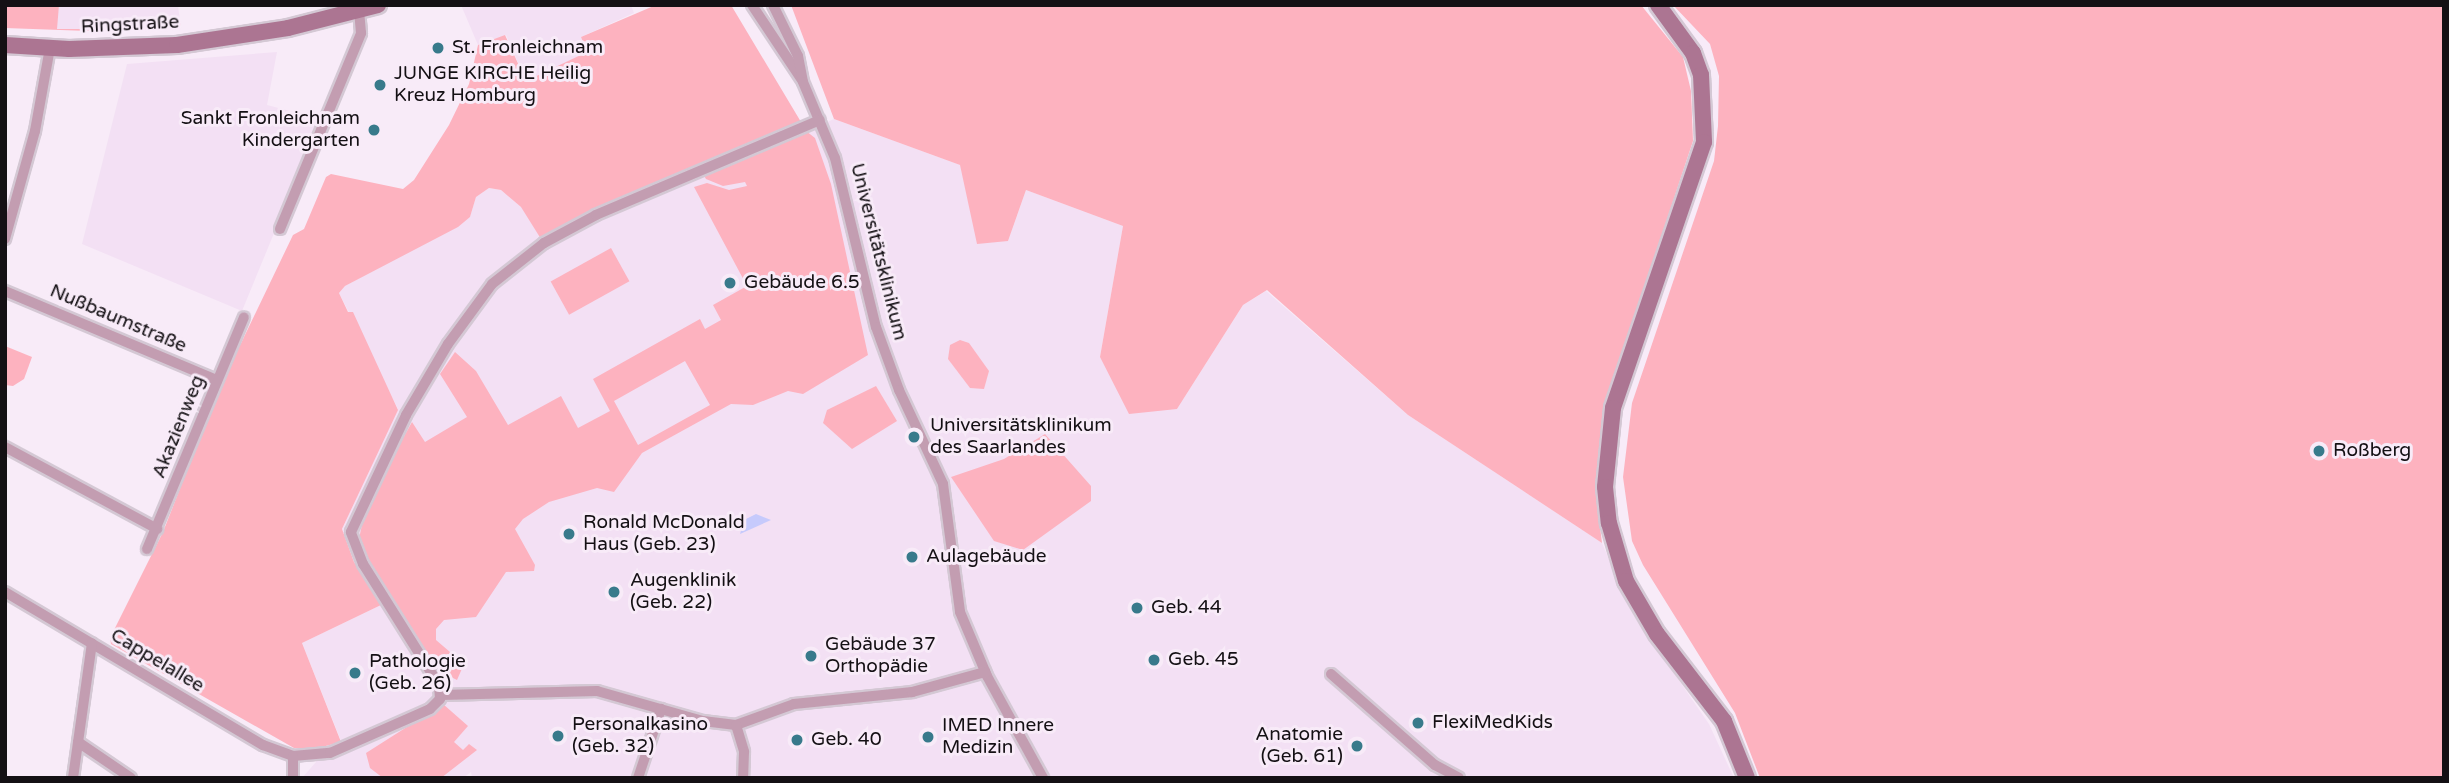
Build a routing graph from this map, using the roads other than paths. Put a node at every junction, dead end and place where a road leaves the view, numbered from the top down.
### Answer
1 (378, 5) edge
2 (752, 5) edge
3 (773, 5) edge
4 (1658, 5) edge
5 (359, 12) junction
6 (5, 45) edge
7 (50, 48) junction
8 (803, 82) junction
9 (820, 120) junction
10 (280, 229) dead end
11 (5, 239) edge
12 (5, 291) edge
13 (244, 317) dead end
14 (217, 380) junction
15 (5, 447) edge
16 (157, 528) junction
17 (147, 549) dead end
18 (5, 592) edge
19 (92, 643) junction
20 (985, 671) junction
21 (1331, 674) dead end
22 (441, 695) junction
23 (661, 709) junction
24 (736, 725) junction
25 (78, 742) junction
26 (293, 756) junction
27 (73, 778) edge
28 (131, 778) edge
29 (293, 778) edge
30 (638, 778) edge
31 (743, 778) edge
32 (1043, 778) edge
33 (1459, 778) edge
34 (1747, 778) edge

1 - 5 street, Ringstraße
2 - 8 street
3 - 8 street
4 - 34 street
5 - 7 street, Ringstraße
5 - 10 street
6 - 7 street, Ringstraße
7 - 11 street
8 - 9 street, Universitätsklinikum
9 - 20 street, Universitätsklinikum
9 - 22 street
12 - 14 street, Nußbaumstraße
13 - 14 street, Akazienweg
14 - 16 street, Akazienweg
15 - 16 street
16 - 17 street, Akazienweg
18 - 19 street, Cappelallee
19 - 25 street
19 - 26 street, Cappelallee
20 - 24 street
20 - 32 street, Universitätsklinikum
21 - 33 street
22 - 23 street
22 - 26 street
23 - 24 street
23 - 30 street
24 - 31 street
25 - 27 street
25 - 28 street
26 - 29 street

